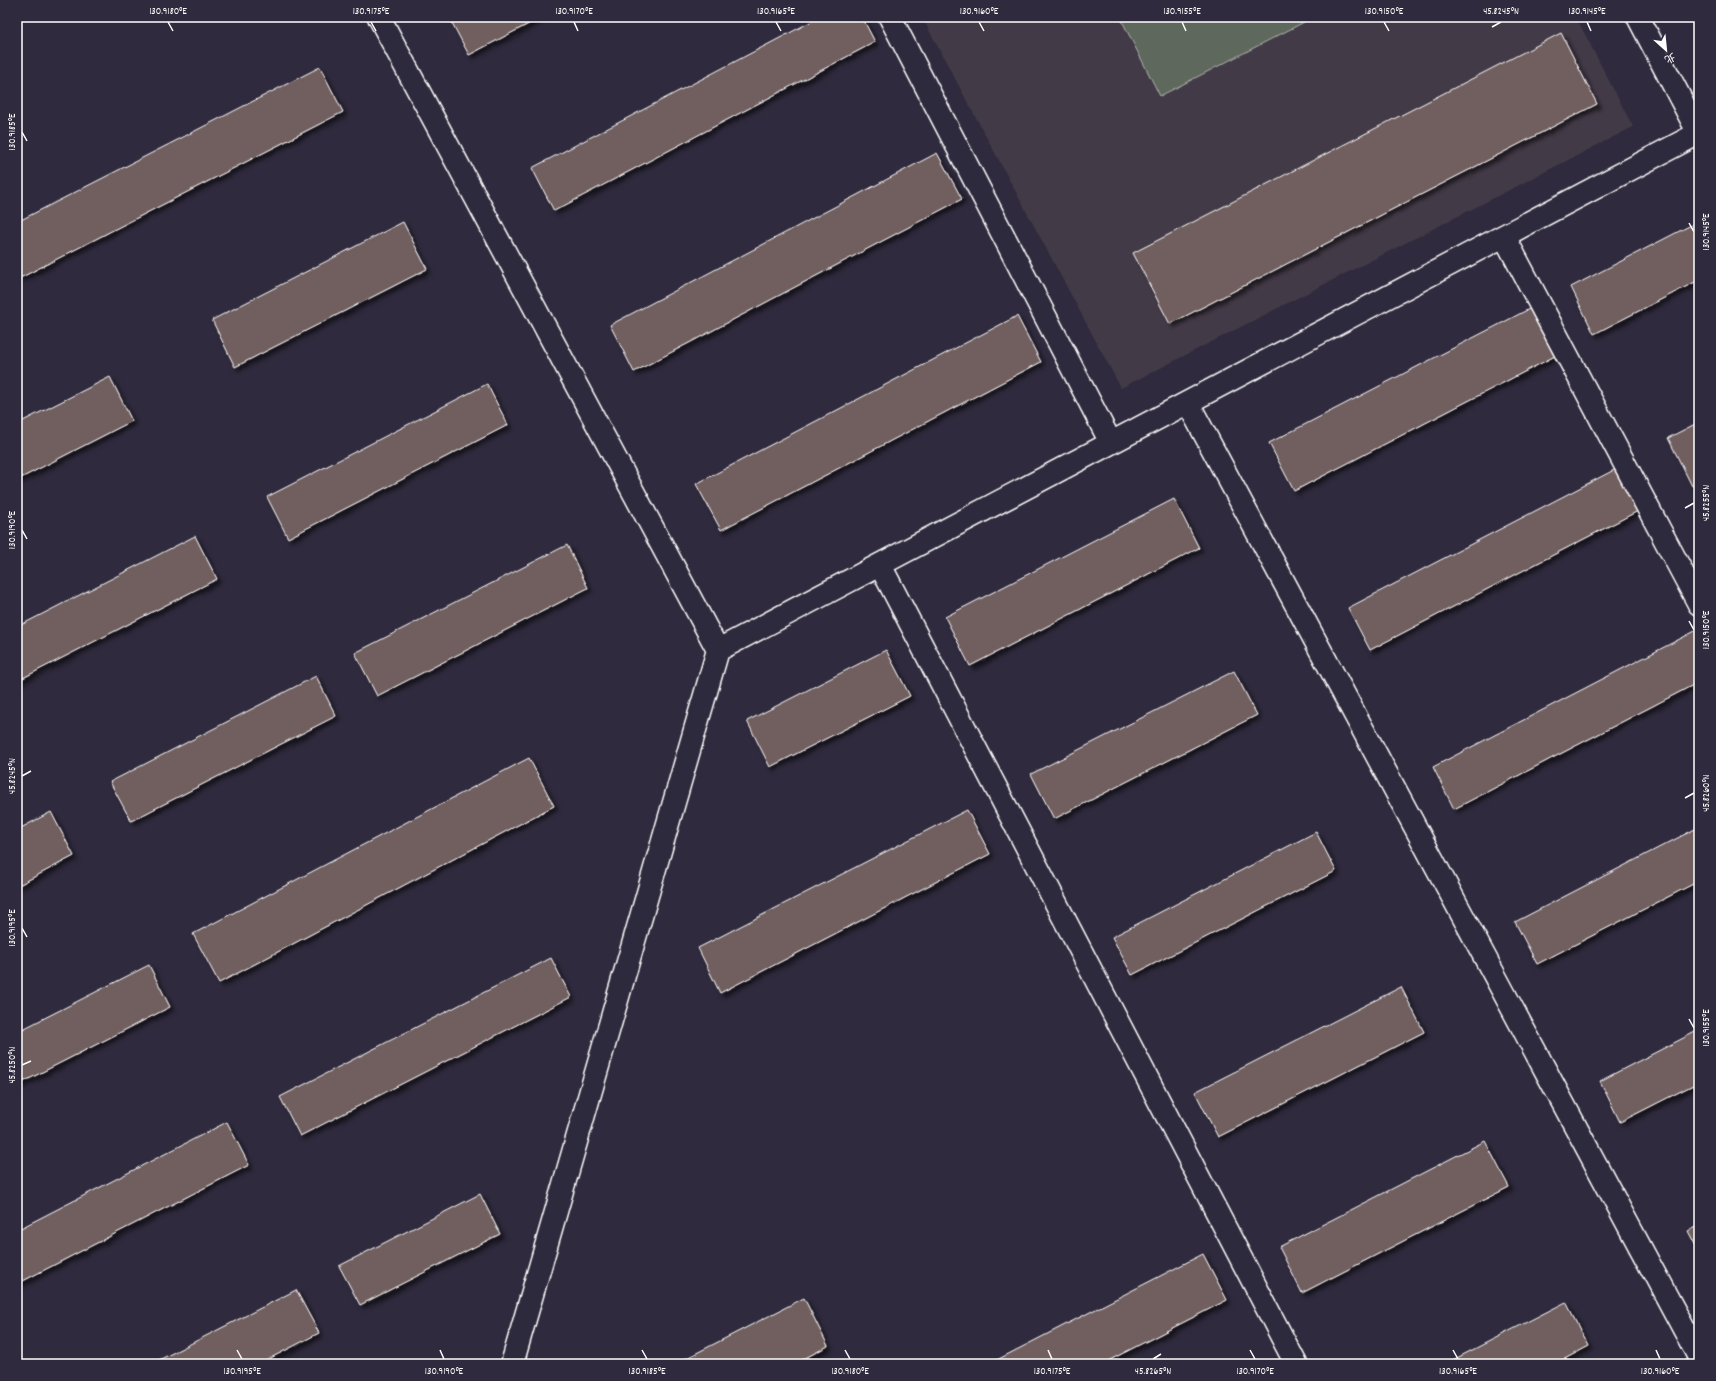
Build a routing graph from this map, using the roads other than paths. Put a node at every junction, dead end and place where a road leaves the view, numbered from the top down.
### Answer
1 (378, 17) edge
2 (890, 17) edge
3 (1638, 17) edge
4 (1699, 134) edge
5 (1504, 236) junction
6 (1188, 403) junction
7 (1111, 443) junction
8 (880, 565) junction
9 (1699, 604) edge
10 (718, 650) junction
11 (1699, 1357) edge
12 (512, 1364) edge
13 (1296, 1364) edge

1 - 10 street
2 - 7 street
3 - 4 street
4 - 5 street
5 - 6 street
5 - 9 street
6 - 7 street
6 - 11 street
7 - 8 street
8 - 10 street
8 - 13 street
10 - 12 street

